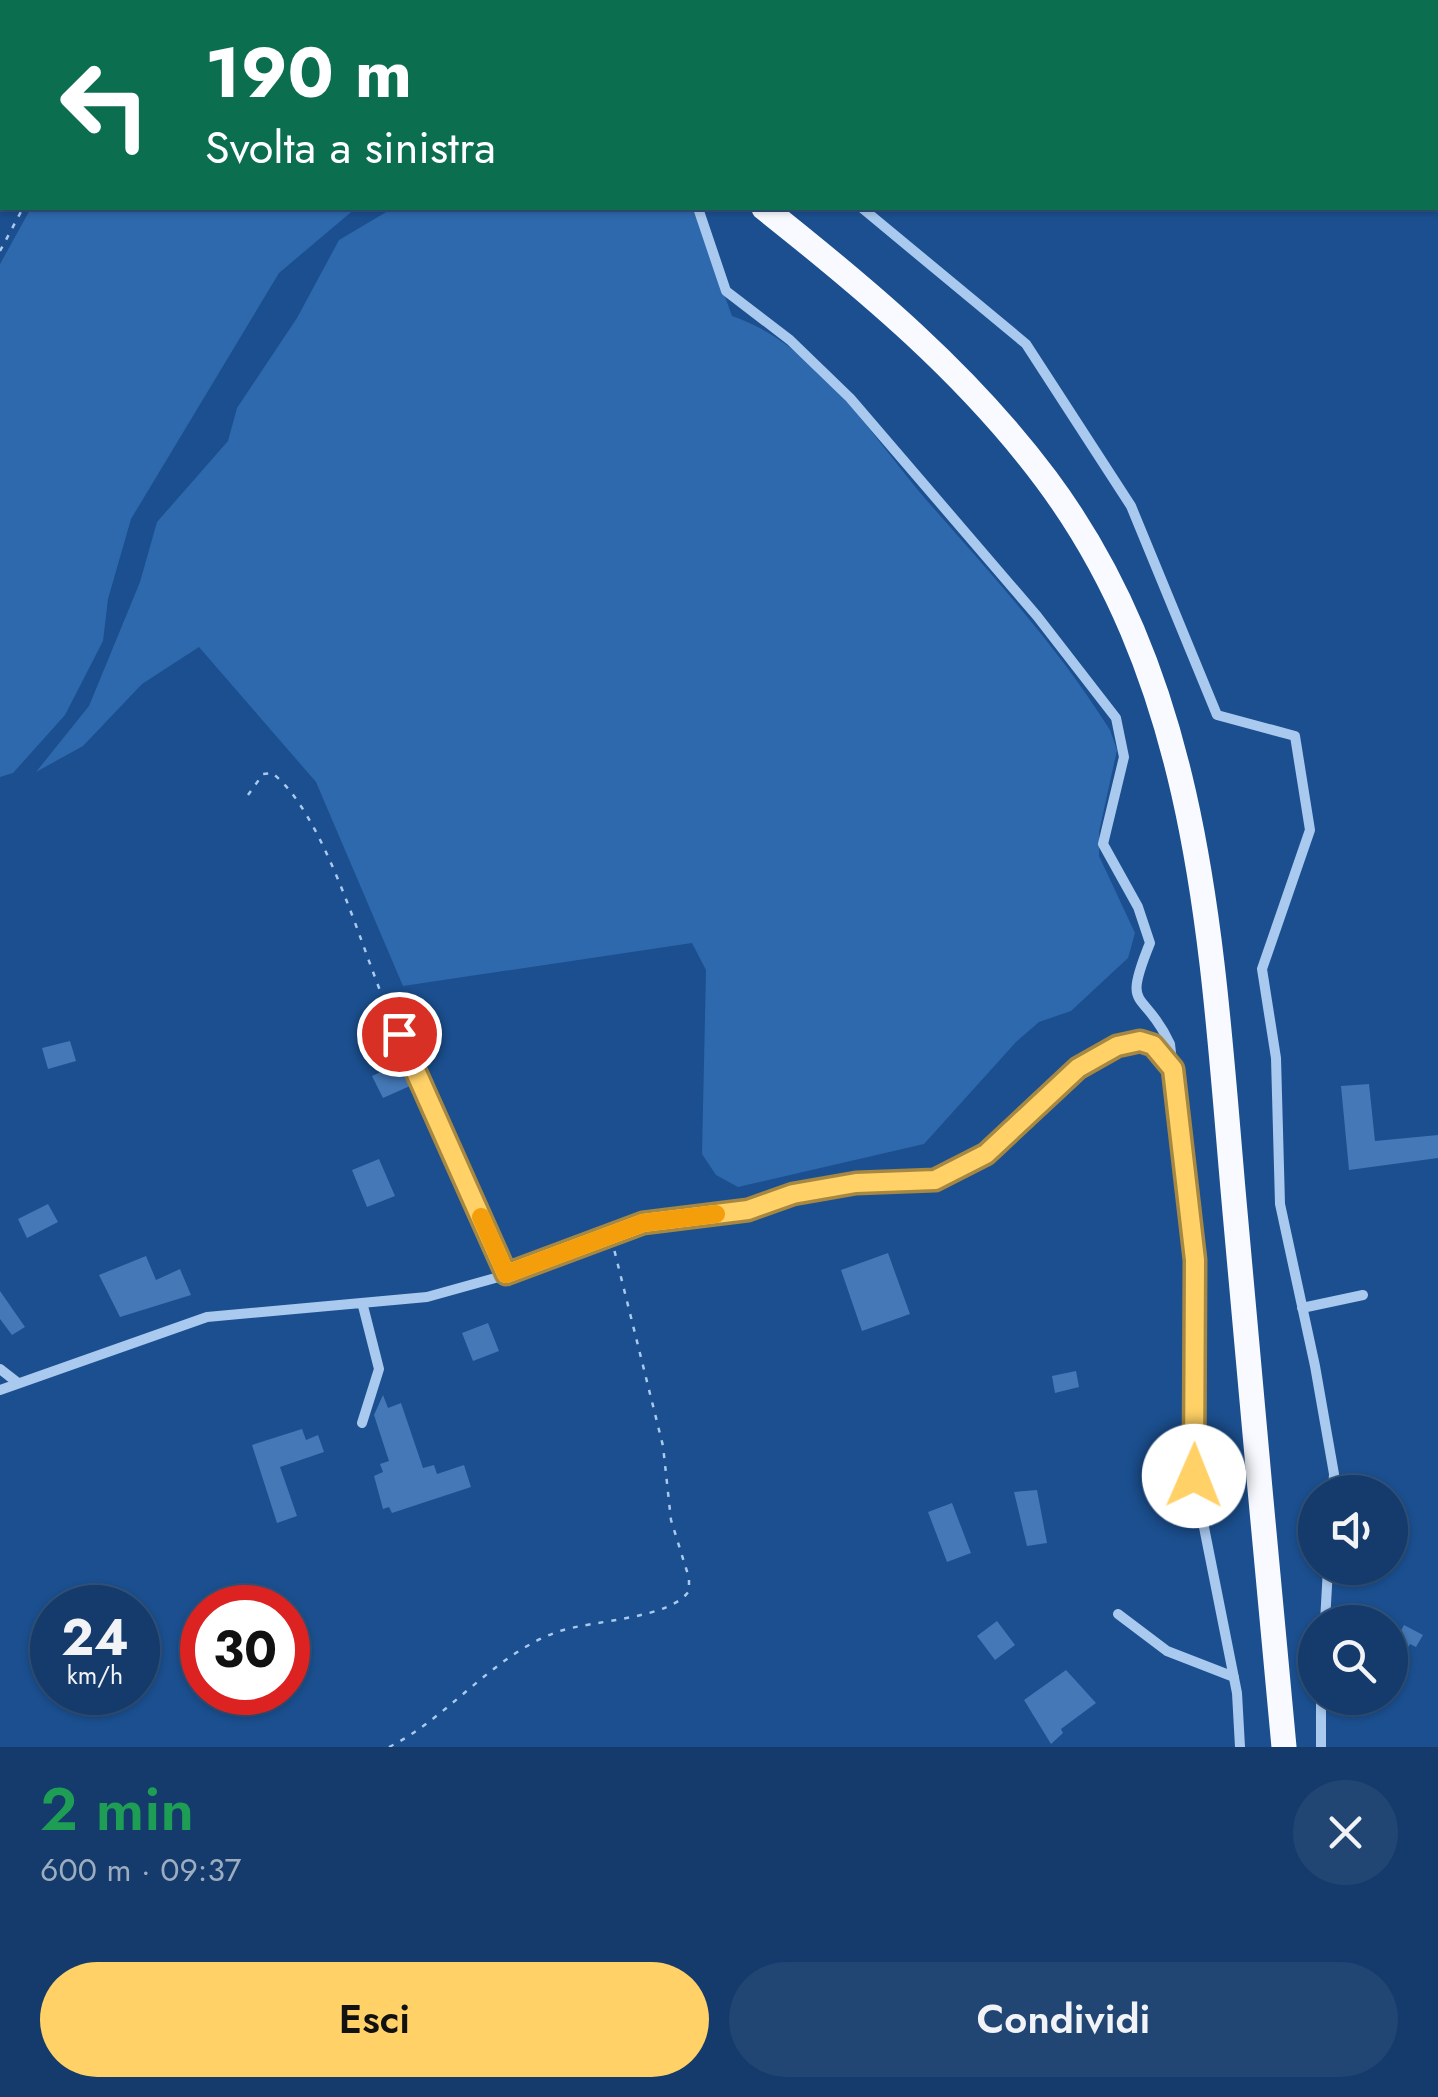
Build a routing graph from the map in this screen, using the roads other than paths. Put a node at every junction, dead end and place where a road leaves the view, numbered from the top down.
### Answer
1 (699, 210) edge
2 (767, 210) edge
3 (864, 210) edge
4 (387, 1009) road end
5 (1173, 1069) junction
6 (506, 1274) junction
7 (1363, 1296) dead end
8 (363, 1306) junction
9 (1302, 1308) junction
10 (0, 1369) edge
11 (18, 1383) junction
12 (0, 1390) edge
13 (362, 1424) dead end
14 (1174, 1469) dead end
15 (1334, 1475) edge
16 (1194, 1476) junction
17 (1118, 1614) dead end
18 (1234, 1677) junction
19 (1321, 1715) edge
20 (1240, 1747) edge
21 (1284, 1747) edge
22 (1321, 1747) edge

1 - 5 street
2 - 21 highway
3 - 9 street
4 - 6 lane
5 - 6 street
5 - 16 street
6 - 8 street
7 - 9 street
8 - 11 street
8 - 13 street
9 - 15 street
10 - 11 street
11 - 12 street
14 - 16 street
16 - 18 street
17 - 18 street
18 - 20 street
19 - 22 street

